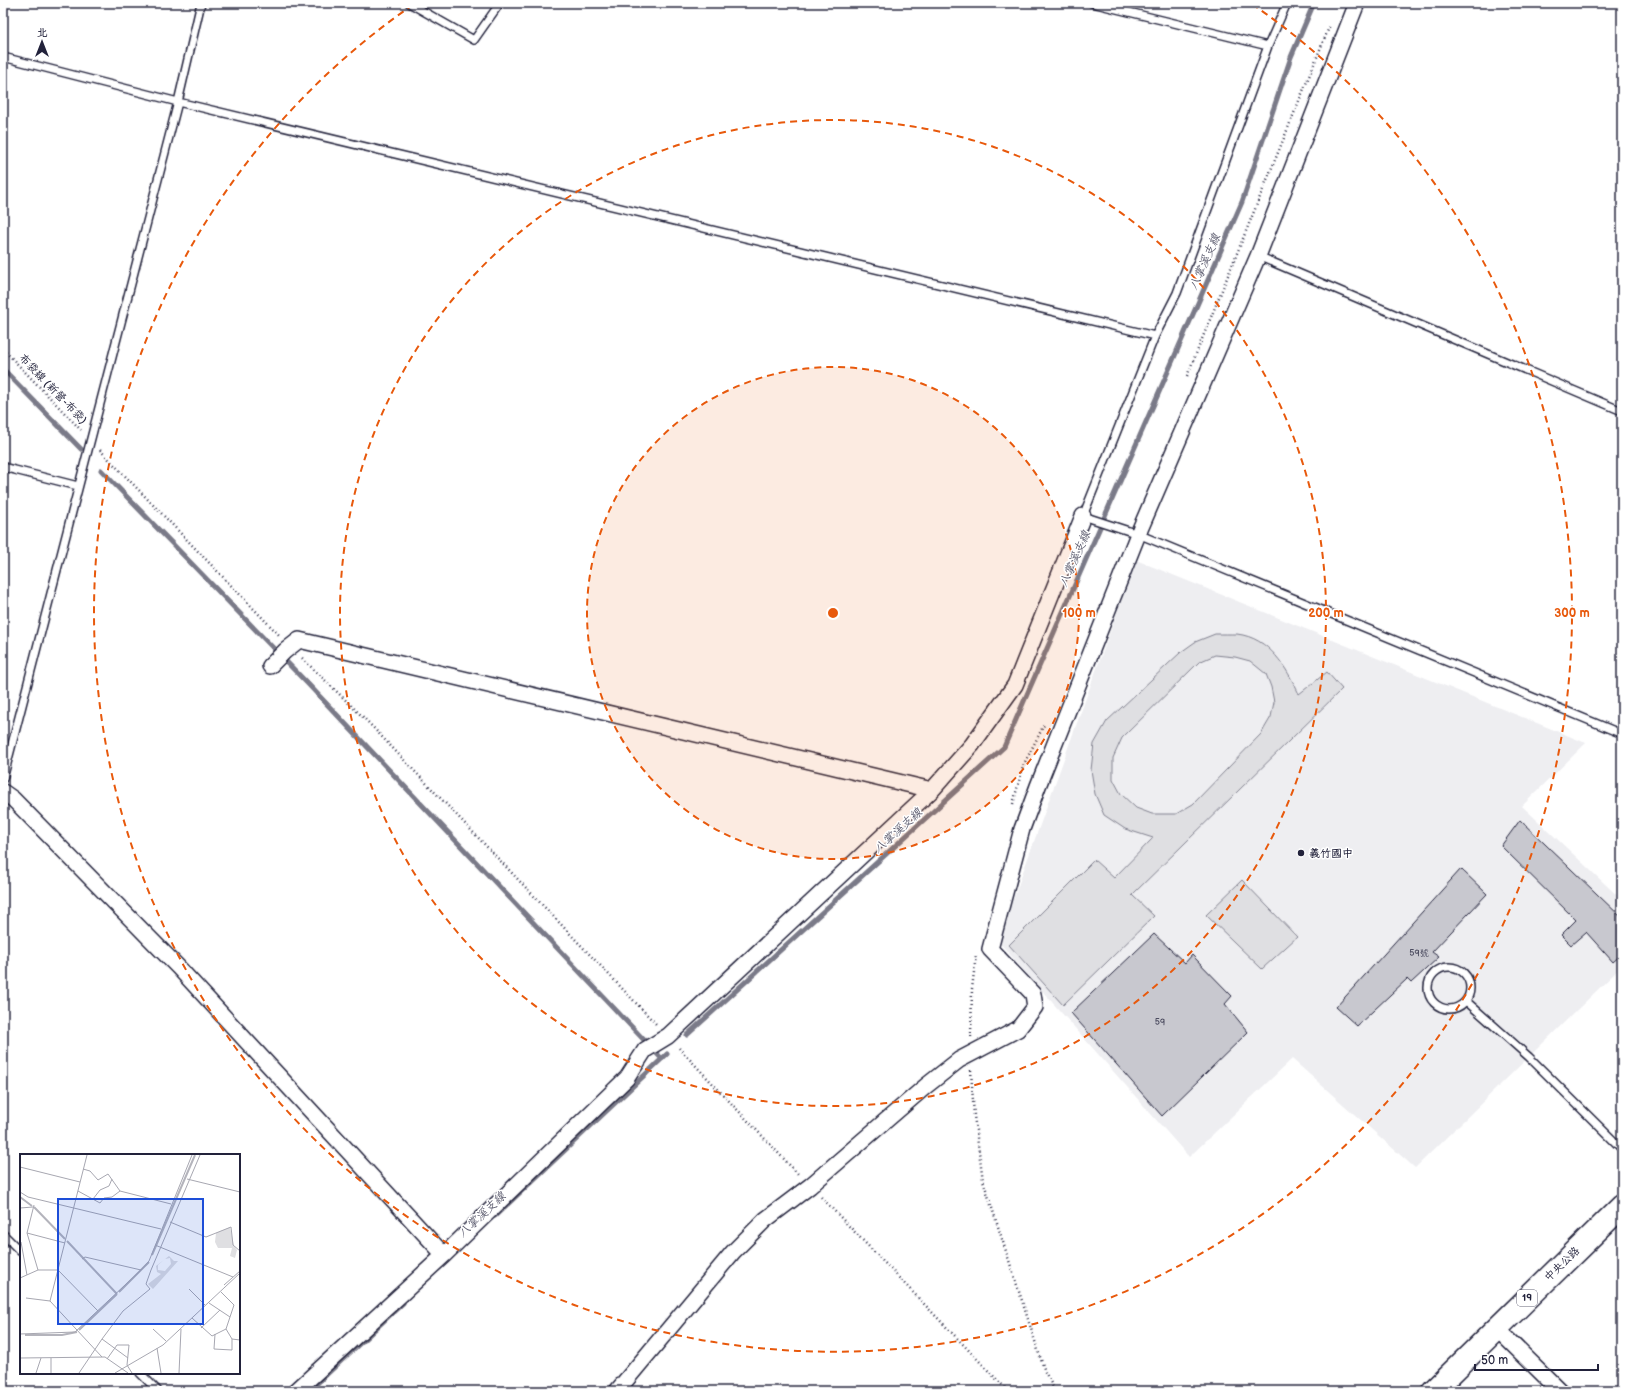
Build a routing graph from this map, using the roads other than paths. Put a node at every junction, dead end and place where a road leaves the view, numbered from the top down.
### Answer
1 (201, 3) edge
2 (409, 3) edge
3 (500, 3) edge
4 (1092, 3) edge
5 (1287, 3) edge
6 (1357, 3) edge
7 (1268, 46) junction
8 (3, 57) edge
9 (178, 102) junction
10 (1258, 256) junction
11 (1155, 336) junction
12 (1622, 411) edge
13 (3, 467) edge
14 (78, 486) junction
15 (1088, 517) junction
16 (1138, 534) junction
17 (280, 656) road end
18 (1622, 734) edge
19 (3, 779) edge
20 (932, 790) junction
21 (3, 792) edge
22 (1466, 1001) junction
23 (1622, 1149) edge
24 (1622, 1206) edge
25 (3, 1234) edge
26 (20, 1251) edge
27 (444, 1254) junction
28 (1496, 1328) junction
29 (141, 1374) edge
30 (158, 1391) edge
31 (296, 1391) edge
32 (617, 1391) edge
33 (1433, 1391) edge
34 (1560, 1391) edge

1 - 9 lane
2 - 3 lane
4 - 7 lane
5 - 7 lane
6 - 10 street
7 - 11 lane
8 - 9 lane
9 - 11 lane
9 - 14 lane
10 - 12 lane
10 - 16 street
11 - 15 lane
13 - 14 lane
14 - 19 lane
15 - 16 lane
15 - 20 street
16 - 18 lane
16 - 32 street
17 - 20 street
20 - 27 street
21 - 27 street
22 - 22 lane
22 - 23 lane
24 - 28 main road, 中央公路 / 19
25 - 26 lane
27 - 31 street
28 - 33 main road, 中央公路 / 19
28 - 34 street
29 - 30 lane

